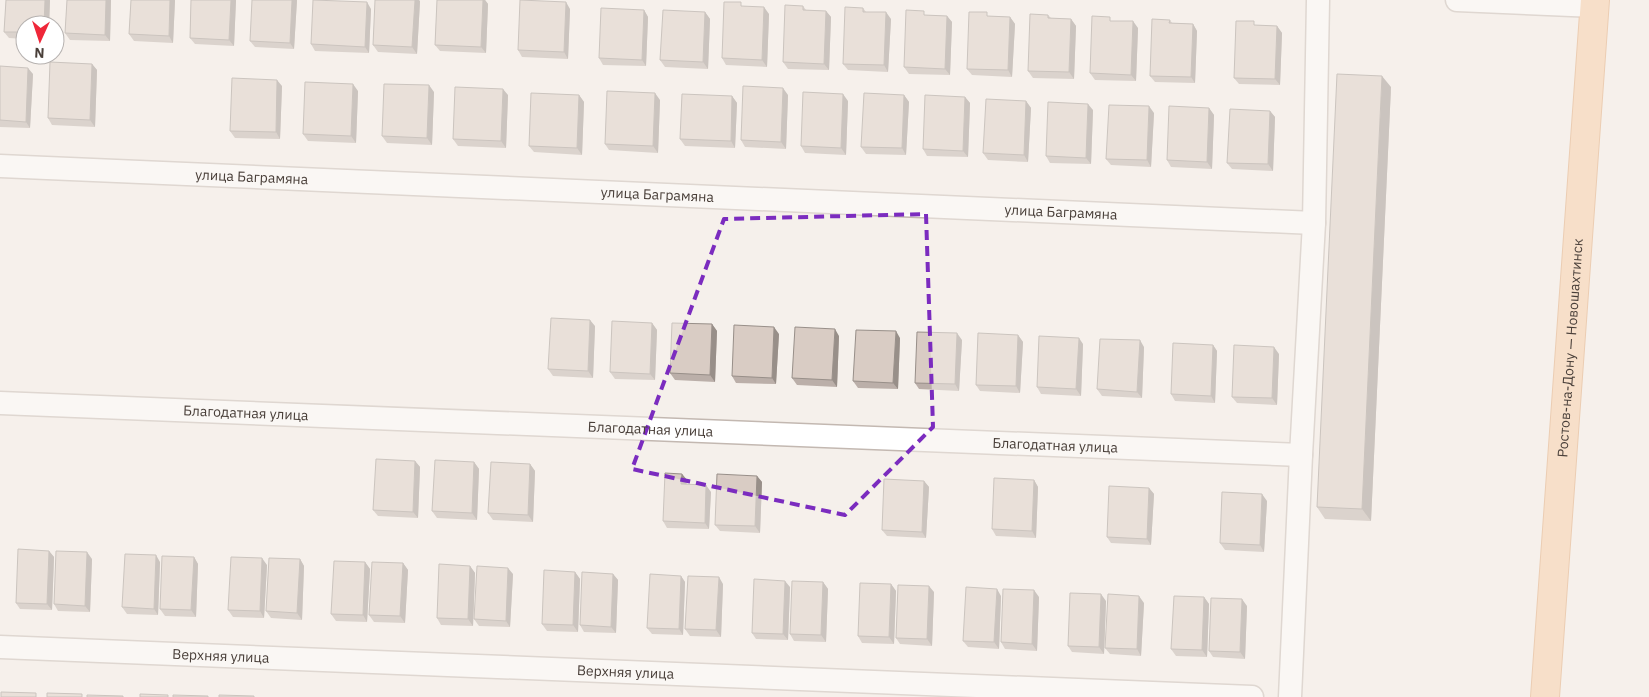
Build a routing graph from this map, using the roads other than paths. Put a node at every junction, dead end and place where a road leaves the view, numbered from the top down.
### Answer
1 (1318, 0) edge
2 (1457, 0) edge
3 (1595, 3) edge
4 (0, 166) edge
5 (1314, 224) junction
6 (0, 403) edge
7 (1301, 454) junction
8 (0, 647) edge
9 (1252, 697) edge
10 (1290, 697) edge
11 (1545, 697) edge

1 - 5 street
2 - 3 street
3 - 11 main road, Ростов-на-Дону — Новошахтинск
4 - 5 street, улица Баграмяна
5 - 7 street
6 - 7 street, Благодатная улица
7 - 10 street
8 - 9 street, Верхняя улица

